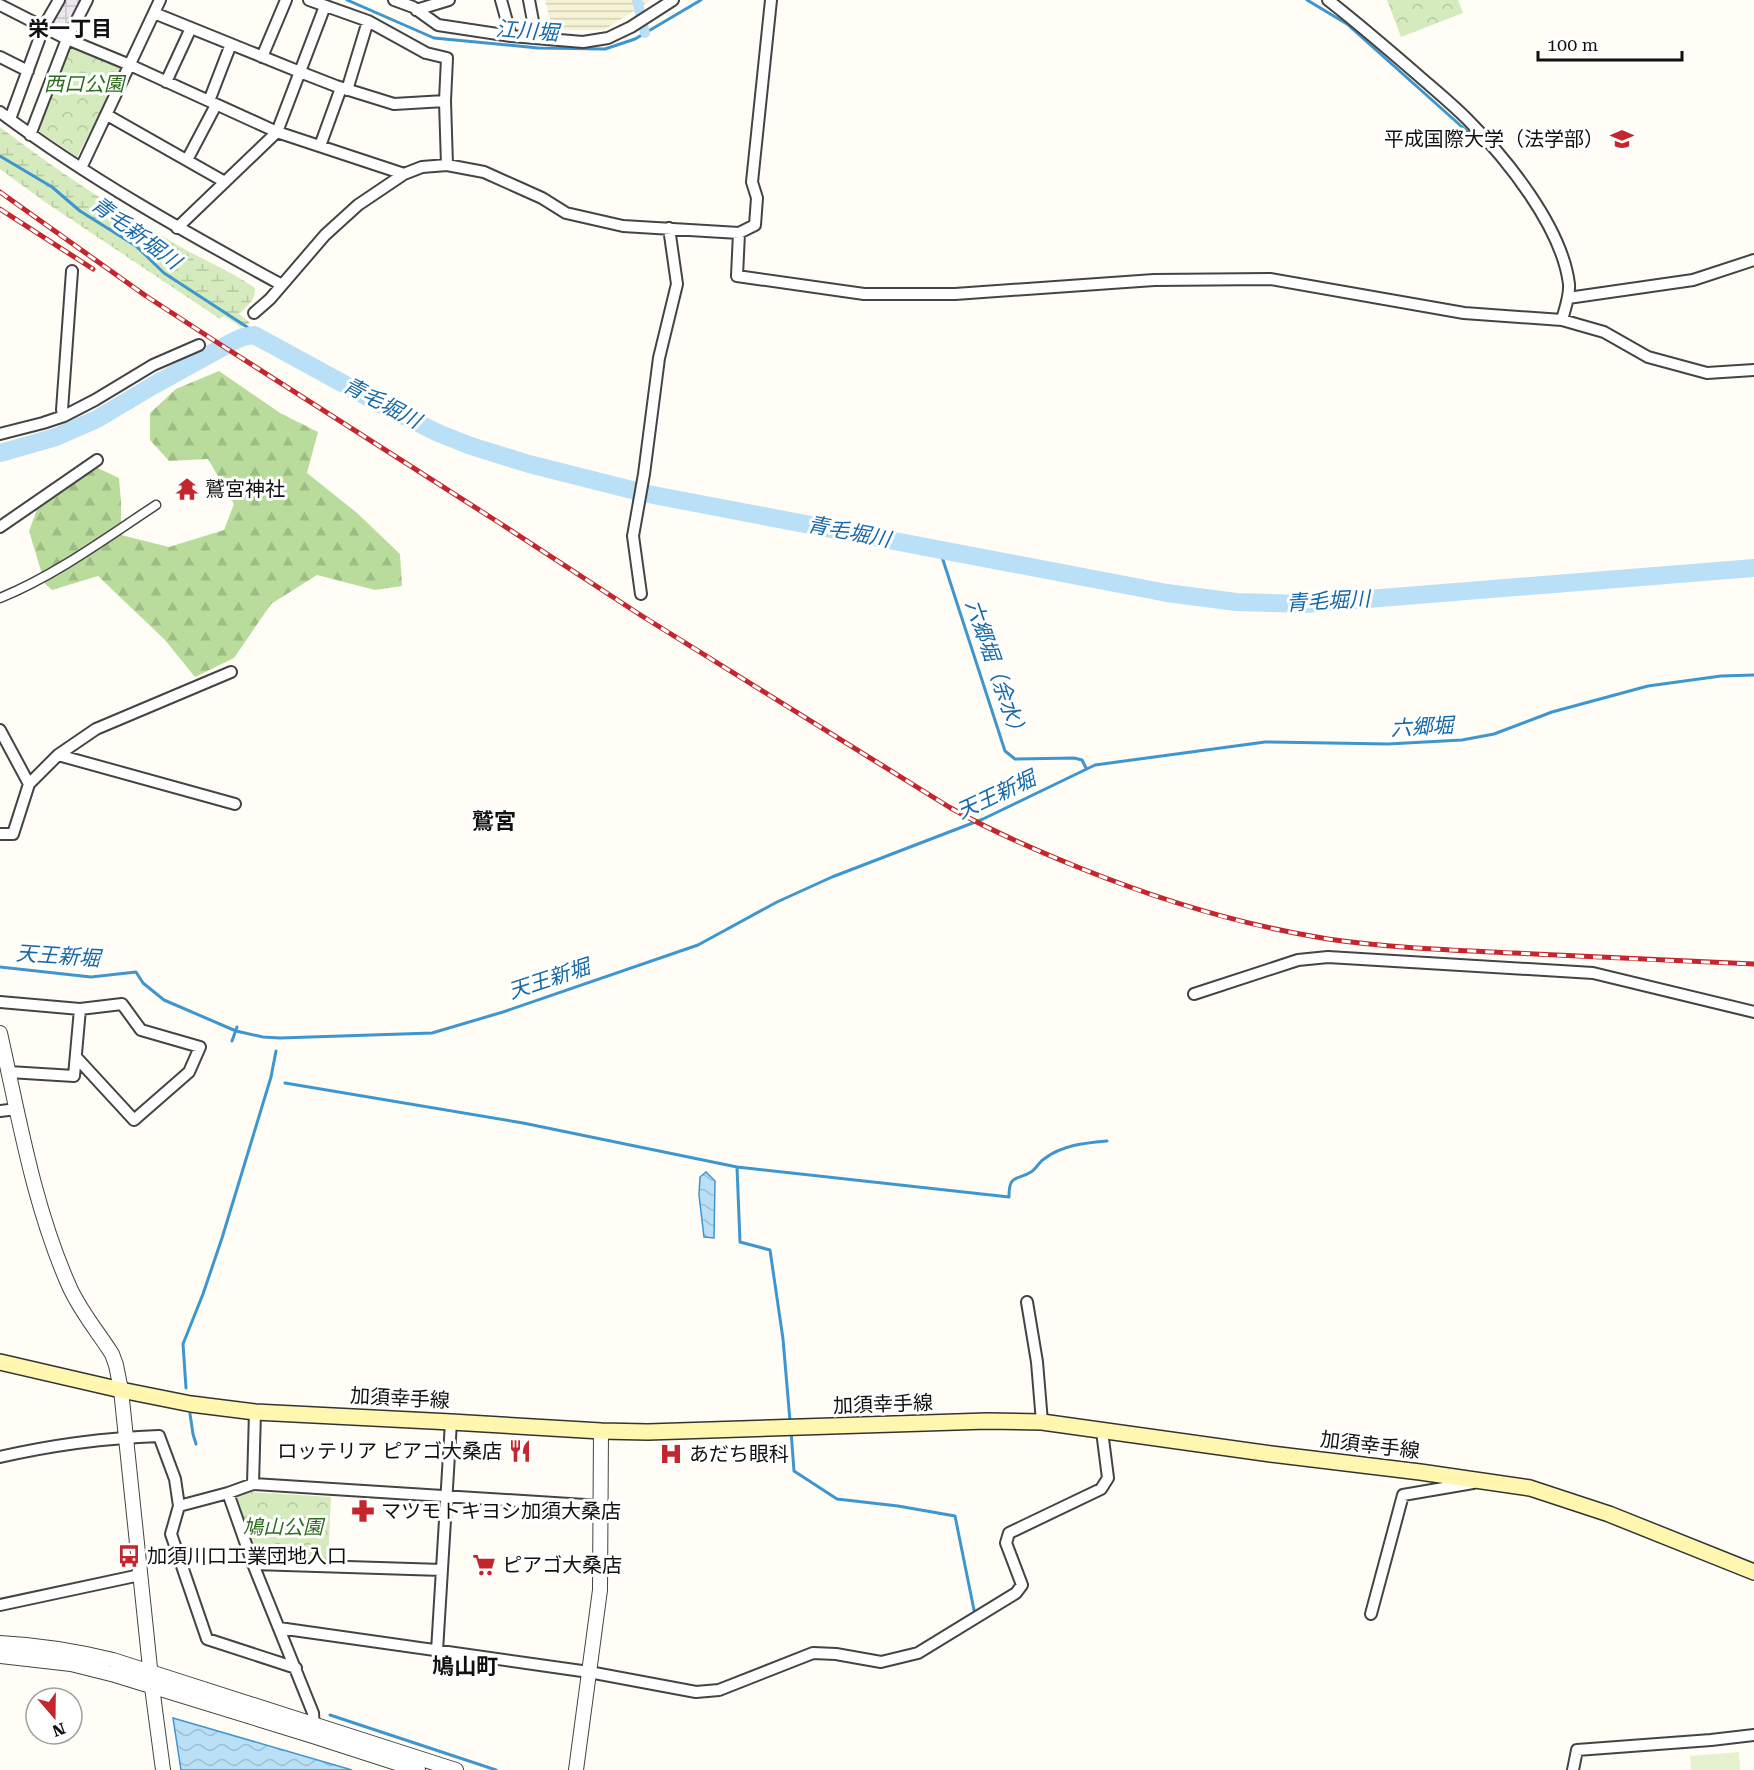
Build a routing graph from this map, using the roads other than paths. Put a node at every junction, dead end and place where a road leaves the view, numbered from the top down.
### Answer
1 (59, 0) edge
2 (87, 0) edge
3 (160, 0) edge
4 (286, 0) edge
5 (309, 0) edge
6 (394, 0) edge
7 (449, 0) edge
8 (501, 0) edge
9 (529, 0) edge
10 (674, 0) edge
11 (771, 0) edge
12 (1328, 0) edge
13 (0, 5) edge
14 (325, 6) junction
15 (416, 10) junction
16 (154, 13) junction
17 (368, 21) junction
18 (44, 26) junction
19 (190, 28) junction
20 (511, 36) junction
21 (536, 37) junction
22 (67, 39) junction
23 (231, 44) junction
24 (0, 57) edge
25 (262, 57) junction
26 (130, 65) junction
27 (28, 71) junction
28 (300, 72) junction
29 (166, 81) junction
30 (344, 89) junction
31 (445, 101) junction
32 (213, 103) junction
33 (0, 112) edge
34 (107, 115) junction
35 (10, 119) junction
36 (277, 132) junction
37 (30, 135) junction
38 (320, 146) junction
39 (187, 160) junction
40 (447, 165) junction
41 (81, 168) junction
42 (404, 174) junction
43 (225, 182) junction
44 (177, 228) junction
45 (669, 228) junction
46 (739, 233) junction
47 (1754, 260) edge
48 (72, 271) dead end
49 (282, 285) junction
50 (1568, 298) junction
51 (254, 313) dead end
52 (1562, 320) junction
53 (199, 345) dead end
54 (1754, 370) edge
55 (64, 416) junction
56 (0, 434) edge
57 (97, 460) dead end
58 (156, 505) dead end
59 (0, 527) edge
60 (641, 594) dead end
61 (0, 598) edge
62 (231, 672) dead end
63 (0, 729) edge
64 (58, 755) junction
65 (29, 784) junction
66 (235, 804) dead end
67 (0, 834) edge
68 (1194, 994) dead end
69 (0, 1002) edge
70 (80, 1009) junction
71 (1754, 1012) edge
72 (0, 1033) edge
73 (76, 1057) junction
74 (9, 1072) junction
75 (17, 1108) junction
76 (0, 1111) edge
77 (1027, 1302) dead end
78 (0, 1362) edge
79 (121, 1390) junction
80 (255, 1412) junction
81 (451, 1422) junction
82 (1042, 1422) junction
83 (601, 1431) junction
84 (1102, 1431) junction
85 (126, 1437) junction
86 (0, 1456) edge
87 (1482, 1481) junction
88 (253, 1484) junction
89 (228, 1493) junction
90 (446, 1497) junction
91 (179, 1506) junction
92 (601, 1506) junction
93 (253, 1564) junction
94 (442, 1570) junction
95 (1754, 1572) edge
96 (140, 1575) junction
97 (0, 1605) edge
98 (1371, 1614) dead end
99 (279, 1629) junction
100 (0, 1643) edge
101 (437, 1651) junction
102 (0, 1656) edge
103 (296, 1668) junction
104 (150, 1671) junction
105 (589, 1672) junction
106 (152, 1687) junction
107 (314, 1730) junction
108 (1754, 1735) edge
109 (163, 1770) edge
110 (417, 1770) edge
111 (456, 1770) edge
112 (576, 1770) edge
113 (1574, 1770) edge

1 - 18 street
2 - 22 street
3 - 16 street
4 - 25 street
5 - 14 street
6 - 15 street
7 - 15 street
8 - 20 street
9 - 21 street
10 - 21 street
11 - 46 street
12 - 50 street
13 - 18 street
14 - 17 street
14 - 28 street
15 - 20 street
16 - 19 street
16 - 26 street
17 - 30 street
17 - 31 street
18 - 22 street
18 - 27 street
19 - 23 street
19 - 29 street
20 - 21 street
22 - 26 street
22 - 37 street
23 - 25 street
23 - 32 street
24 - 27 street
25 - 28 street
26 - 29 street
26 - 34 street
27 - 35 street
28 - 30 street
28 - 36 street
29 - 32 street
30 - 31 street
30 - 38 street
31 - 40 street
32 - 36 street
32 - 39 street
33 - 35 street
34 - 39 street
34 - 41 street
35 - 37 street
36 - 38 street
36 - 43 street
37 - 41 street
38 - 42 street
39 - 43 street
40 - 42 street
40 - 45 street
41 - 44 street
42 - 49 street
43 - 44 street
44 - 49 street
45 - 46 street
45 - 60 street
46 - 52 street
47 - 50 street
48 - 55 street
49 - 51 street
50 - 52 street
52 - 54 street
53 - 55 street
55 - 56 street
57 - 59 street
58 - 61 street
62 - 64 street
63 - 65 street
64 - 65 street
64 - 66 street
65 - 67 street
68 - 71 street
69 - 70 street
70 - 73 street
70 - 73 street
72 - 74 street
73 - 74 street
74 - 75 street
75 - 76 street
75 - 79 street
77 - 82 street
78 - 79 main road, 加須幸手線
79 - 80 main road, 加須幸手線
79 - 85 street
80 - 81 main road, 加須幸手線
80 - 88 street
81 - 83 main road, 加須幸手線
81 - 90 street
82 - 83 main road, 加須幸手線
82 - 84 main road, 加須幸手線
83 - 92 street
84 - 87 main road, 加須幸手線
84 - 105 street
85 - 86 street
85 - 91 street
85 - 96 street
87 - 95 main road, 加須幸手線
87 - 98 street
88 - 89 street
88 - 90 street
89 - 91 street
89 - 93 street
90 - 92 street
90 - 94 street
91 - 103 street
92 - 105 street
93 - 94 street
93 - 99 street
94 - 101 street
96 - 97 street
96 - 104 street
99 - 101 street
99 - 103 street
100 - 104 street
101 - 105 street
102 - 106 street
103 - 107 street
104 - 106 street
104 - 107 street
105 - 112 street
106 - 107 street
106 - 109 street
107 - 110 street
107 - 111 street
108 - 113 street

